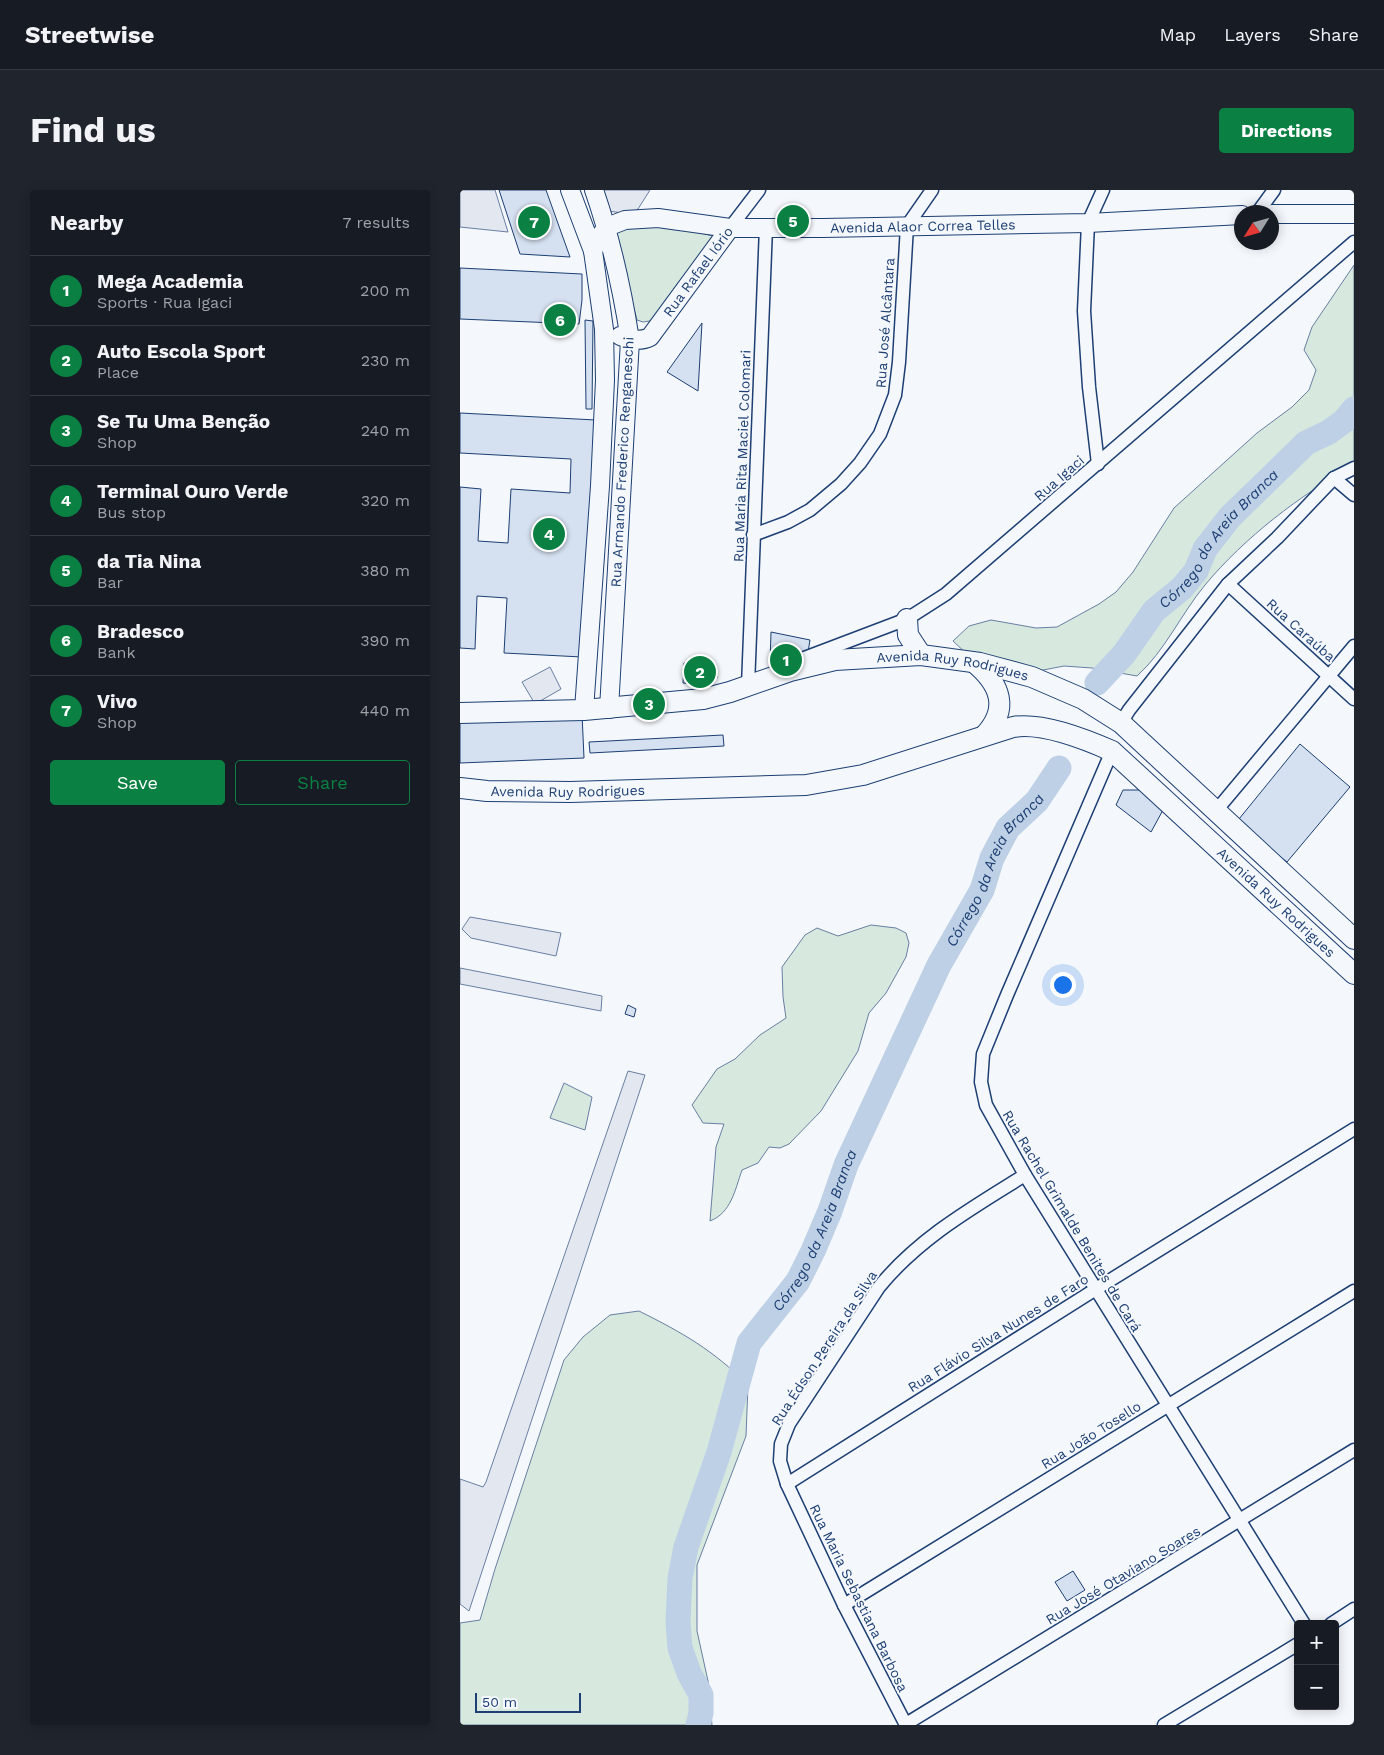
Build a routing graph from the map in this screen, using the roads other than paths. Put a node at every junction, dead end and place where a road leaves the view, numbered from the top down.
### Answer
1 (570, 190) edge
2 (594, 190) edge
3 (759, 190) edge
4 (932, 190) edge
5 (1103, 190) edge
6 (1274, 190) edge
7 (1263, 205) edge
8 (1279, 214) edge
9 (1354, 214) edge
10 (1234, 215) edge
11 (1088, 223) junction
12 (907, 226) junction
13 (607, 227) junction
14 (766, 227) junction
15 (730, 228) junction
16 (1354, 242) edge
17 (593, 251) junction
18 (604, 329) junction
19 (630, 340) junction
20 (602, 443) junction
21 (625, 449) junction
22 (1098, 464) junction
23 (1354, 468) edge
24 (1334, 478) junction
25 (1354, 495) edge
26 (753, 535) junction
27 (1228, 584) junction
28 (907, 619) junction
29 (1354, 646) edge
30 (921, 655) junction
31 (975, 663) junction
32 (1329, 675) junction
33 (748, 682) junction
34 (1354, 699) edge
35 (609, 709) junction
36 (584, 710) junction
37 (460, 714) edge
38 (1121, 723) junction
39 (985, 735) junction
40 (1112, 751) junction
41 (460, 788) edge
42 (1215, 812) junction
43 (1354, 939) edge
44 (1354, 974) edge
45 (1354, 1130) edge
46 (1025, 1175) junction
47 (1096, 1289) junction
48 (1354, 1291) edge
49 (1167, 1406) junction
50 (1354, 1450) edge
51 (786, 1484) junction
52 (1239, 1522) junction
53 (844, 1606) junction
54 (1354, 1610) edge
55 (1301, 1620) edge
56 (1338, 1620) edge
57 (1294, 1646) edge
58 (906, 1725) edge
59 (1164, 1725) edge

1 - 17 main road, Rua Armando Frederico Renganeschi
2 - 13 main road, Rua Armando Frederico Renganeschi
3 - 15 street, Rua Rafael Iório
4 - 12 street
5 - 11 street
6 - 7 street
8 - 9 main road
10 - 11 main road, Avenida Alaor Correa Telles
11 - 12 main road, Avenida Alaor Correa Telles
11 - 22 street
12 - 14 main road, Avenida Alaor Correa Telles
12 - 26 street, Rua José Alcântara
13 - 15 main road, Avenida Alaor Correa Telles
13 - 17 main road
13 - 19 main road, Rua Armando Frederico Renganeschi
14 - 15 main road, Avenida Alaor Correa Telles
14 - 26 street, Rua Maria Rita Maciel Colomari
15 - 19 main road, Rua Rafael Iório
16 - 22 street, Rua Igaci
17 - 18 main road, Rua Armando Frederico Renganeschi
18 - 19 main road
18 - 20 main road, Rua Armando Frederico Renganeschi
19 - 21 main road, Rua Armando Frederico Renganeschi
20 - 21 main road
20 - 36 main road, Rua Armando Frederico Renganeschi
21 - 35 main road, Rua Armando Frederico Renganeschi
22 - 28 street, Rua Igaci
23 - 24 street
24 - 25 street
24 - 27 street
26 - 33 street, Rua Maria Rita Maciel Colomari
27 - 32 street, Rua Caraúba
27 - 38 street
28 - 30 main road
28 - 33 street, Rua Igaci
29 - 32 street
30 - 31 main road, Avenida Ruy Rodrigues
30 - 33 main road, Avenida Ruy Rodrigues
31 - 38 main road, Avenida Ruy Rodrigues
31 - 39 main road
32 - 34 street, Rua Caraúba
32 - 42 street
33 - 35 main road, Avenida Ruy Rodrigues
35 - 36 main road, Avenida Ruy Rodrigues
36 - 37 main road, Avenida Ruy Rodrigues
38 - 40 main road
38 - 42 main road, Avenida Ruy Rodrigues
39 - 40 main road, Avenida Ruy Rodrigues
39 - 41 main road, Avenida Ruy Rodrigues
40 - 44 main road, Avenida Ruy Rodrigues
40 - 46 street, Rua Rachel Grimalde Benites de Cará
42 - 43 main road, Avenida Ruy Rodrigues
45 - 47 street, Rua Flávio Silva Nunes de Faro
46 - 47 street, Rua Rachel Grimalde Benites de Cará
46 - 51 street, Rua Édson Pereira da Silva
47 - 49 street, Rua Rachel Grimalde Benites de Cará
47 - 51 street, Rua Flávio Silva Nunes de Faro
48 - 49 street, Rua João Tosello
49 - 52 street, Rua Rachel Grimalde Benites de Cará
49 - 53 street, Rua João Tosello
50 - 52 street, Rua José Otaviano Soares
51 - 53 street, Rua Maria Sebastiana Barbosa
52 - 55 street, Rua Rachel Grimalde Benites de Cará
52 - 58 street, Rua José Otaviano Soares
53 - 58 street, Rua Maria Sebastiana Barbosa
54 - 56 street
57 - 59 street

